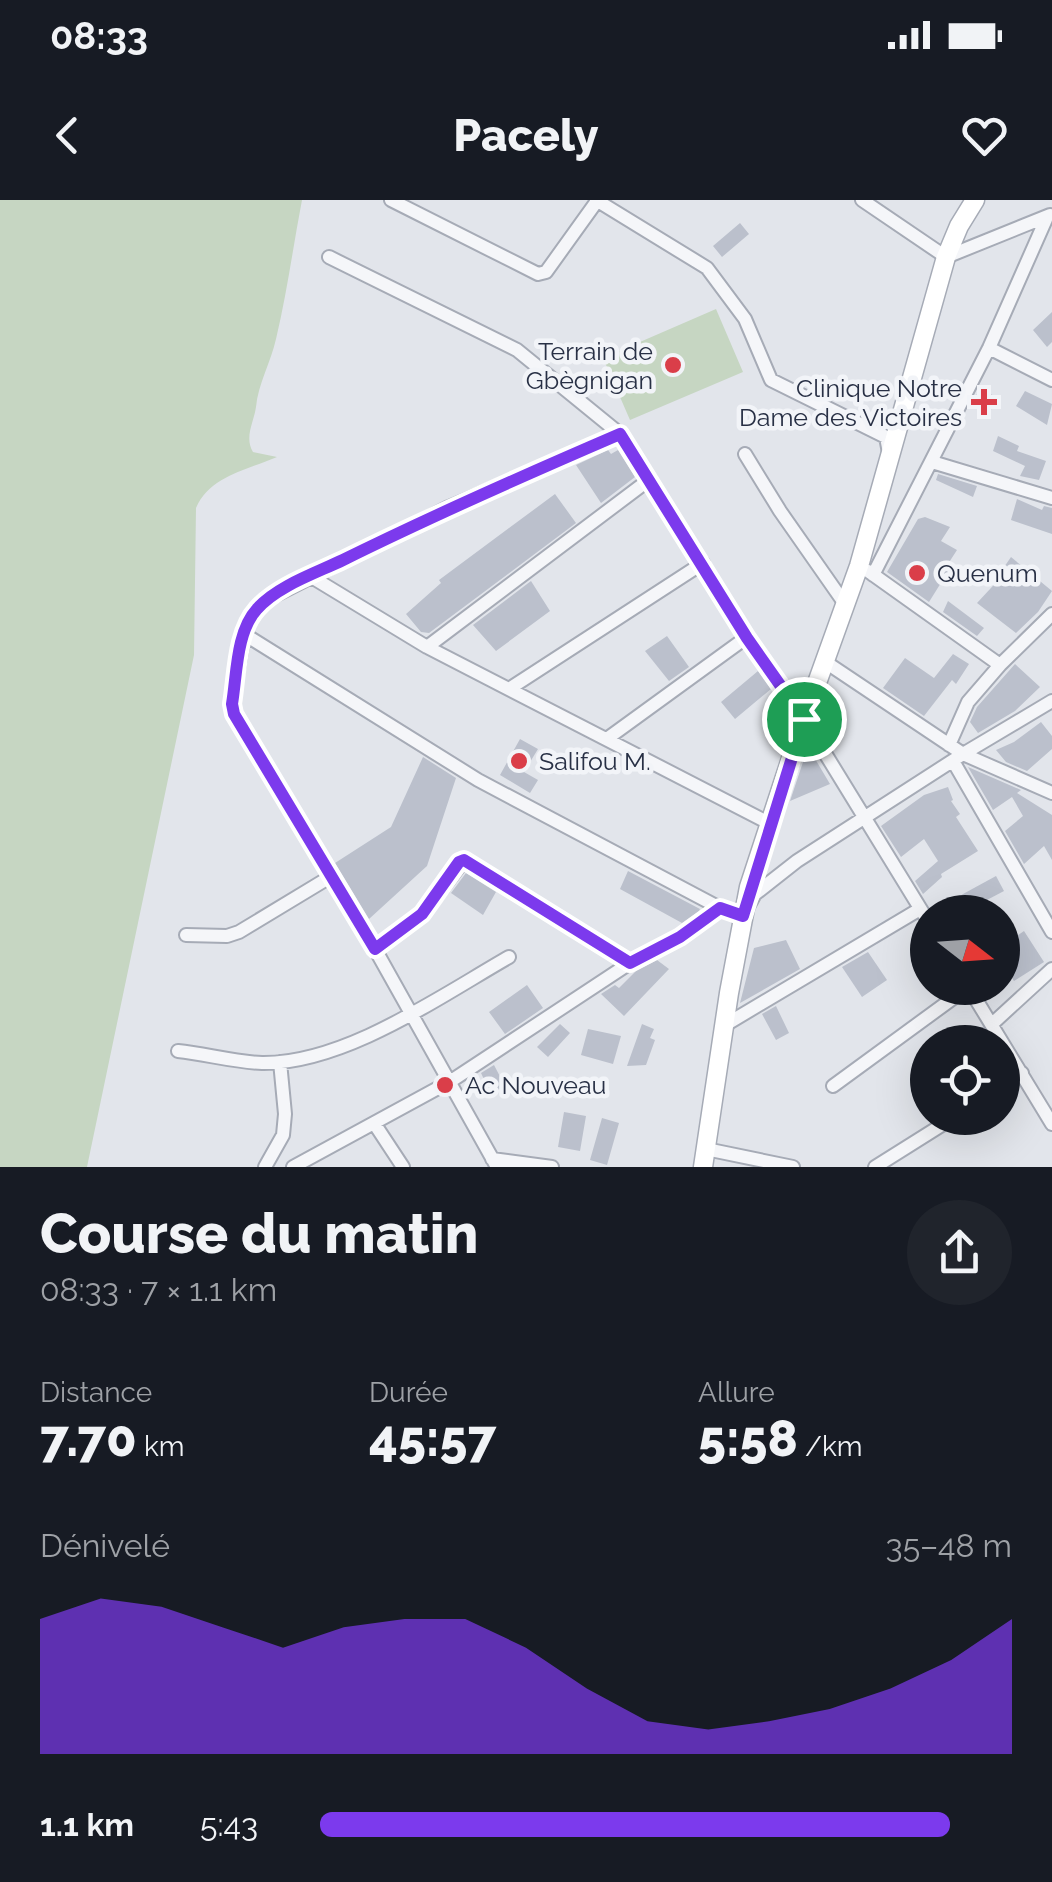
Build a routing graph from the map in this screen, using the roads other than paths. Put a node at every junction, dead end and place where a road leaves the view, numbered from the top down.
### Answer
1 (391, 200) edge
2 (597, 200) edge
3 (862, 200) edge
4 (975, 200) edge
5 (1050, 216) edge
6 (946, 256) junction
7 (329, 257) dead end
8 (989, 348) junction
9 (1052, 380) edge
10 (620, 434) junction
11 (744, 454) dead end
12 (889, 455) junction
13 (932, 462) junction
14 (650, 479) junction
15 (1052, 498) edge
16 (703, 562) junction
17 (866, 570) junction
18 (310, 576) junction
19 (845, 604) junction
20 (1052, 614) edge
21 (244, 634) junction
22 (747, 638) junction
23 (427, 646) junction
24 (824, 662) junction
25 (1000, 665) junction
26 (512, 688) junction
27 (1052, 701) edge
28 (804, 719) junction
29 (608, 738) junction
30 (949, 745) junction
31 (958, 758) junction
32 (1052, 793) edge
33 (865, 820) junction
34 (770, 823) junction
35 (330, 877) junction
36 (912, 895) edge
37 (720, 908) junction
38 (743, 916) junction
39 (910, 923) edge
40 (1052, 932) edge
41 (186, 935) dead end
42 (375, 949) junction
43 (509, 957) dead end
44 (630, 963) junction
45 (1052, 969) edge
46 (945, 1005) edge
47 (979, 1005) edge
48 (410, 1014) junction
49 (992, 1024) junction
50 (725, 1025) junction
51 (178, 1051) dead end
52 (280, 1062) junction
53 (1022, 1072) joint
54 (450, 1080) junction
55 (833, 1086) dead end
56 (1052, 1094) edge
57 (1040, 1104) junction
58 (374, 1123) junction
59 (1052, 1124) edge
60 (927, 1135) edge
61 (903, 1151) junction
62 (705, 1158) edge
63 (495, 1163) edge
64 (265, 1167) edge
65 (293, 1167) edge
66 (403, 1167) edge
67 (552, 1167) edge
68 (793, 1167) edge
69 (875, 1167) edge
70 (902, 1167) edge

1 - 2 street
2 - 12 street
3 - 6 street
4 - 6 main road
5 - 6 street
5 - 8 street
6 - 12 main road
7 - 10 street
8 - 9 street
8 - 13 street
10 - 14 street
10 - 18 street
11 - 19 street
12 - 17 main road
13 - 15 street
13 - 17 street
14 - 16 street
14 - 23 street
16 - 22 street
16 - 26 street
17 - 19 main road
17 - 25 street
18 - 21 street
18 - 23 street
19 - 24 main road
20 - 25 street
21 - 35 street
21 - 37 street
22 - 28 street
22 - 29 street
23 - 26 street
24 - 28 main road
24 - 30 street
25 - 30 street
26 - 29 street
27 - 31 street
28 - 33 street
28 - 34 main road
29 - 34 street
30 - 31 street
31 - 32 street
31 - 33 street
31 - 40 street
33 - 36 street
33 - 38 street
34 - 38 main road
35 - 41 street
35 - 42 street
37 - 38 street
37 - 44 street
38 - 50 main road
39 - 50 street
42 - 44 street
42 - 48 street
43 - 48 street
44 - 54 street
45 - 49 street
46 - 55 street
47 - 49 street
48 - 52 street
48 - 54 street
49 - 53 street
50 - 62 main road
51 - 52 street
52 - 64 street
53 - 57 street
54 - 58 street
54 - 63 street
56 - 57 street
57 - 59 street
58 - 65 street
58 - 66 street
60 - 61 street
61 - 69 street
61 - 70 street
62 - 68 street
63 - 67 street

